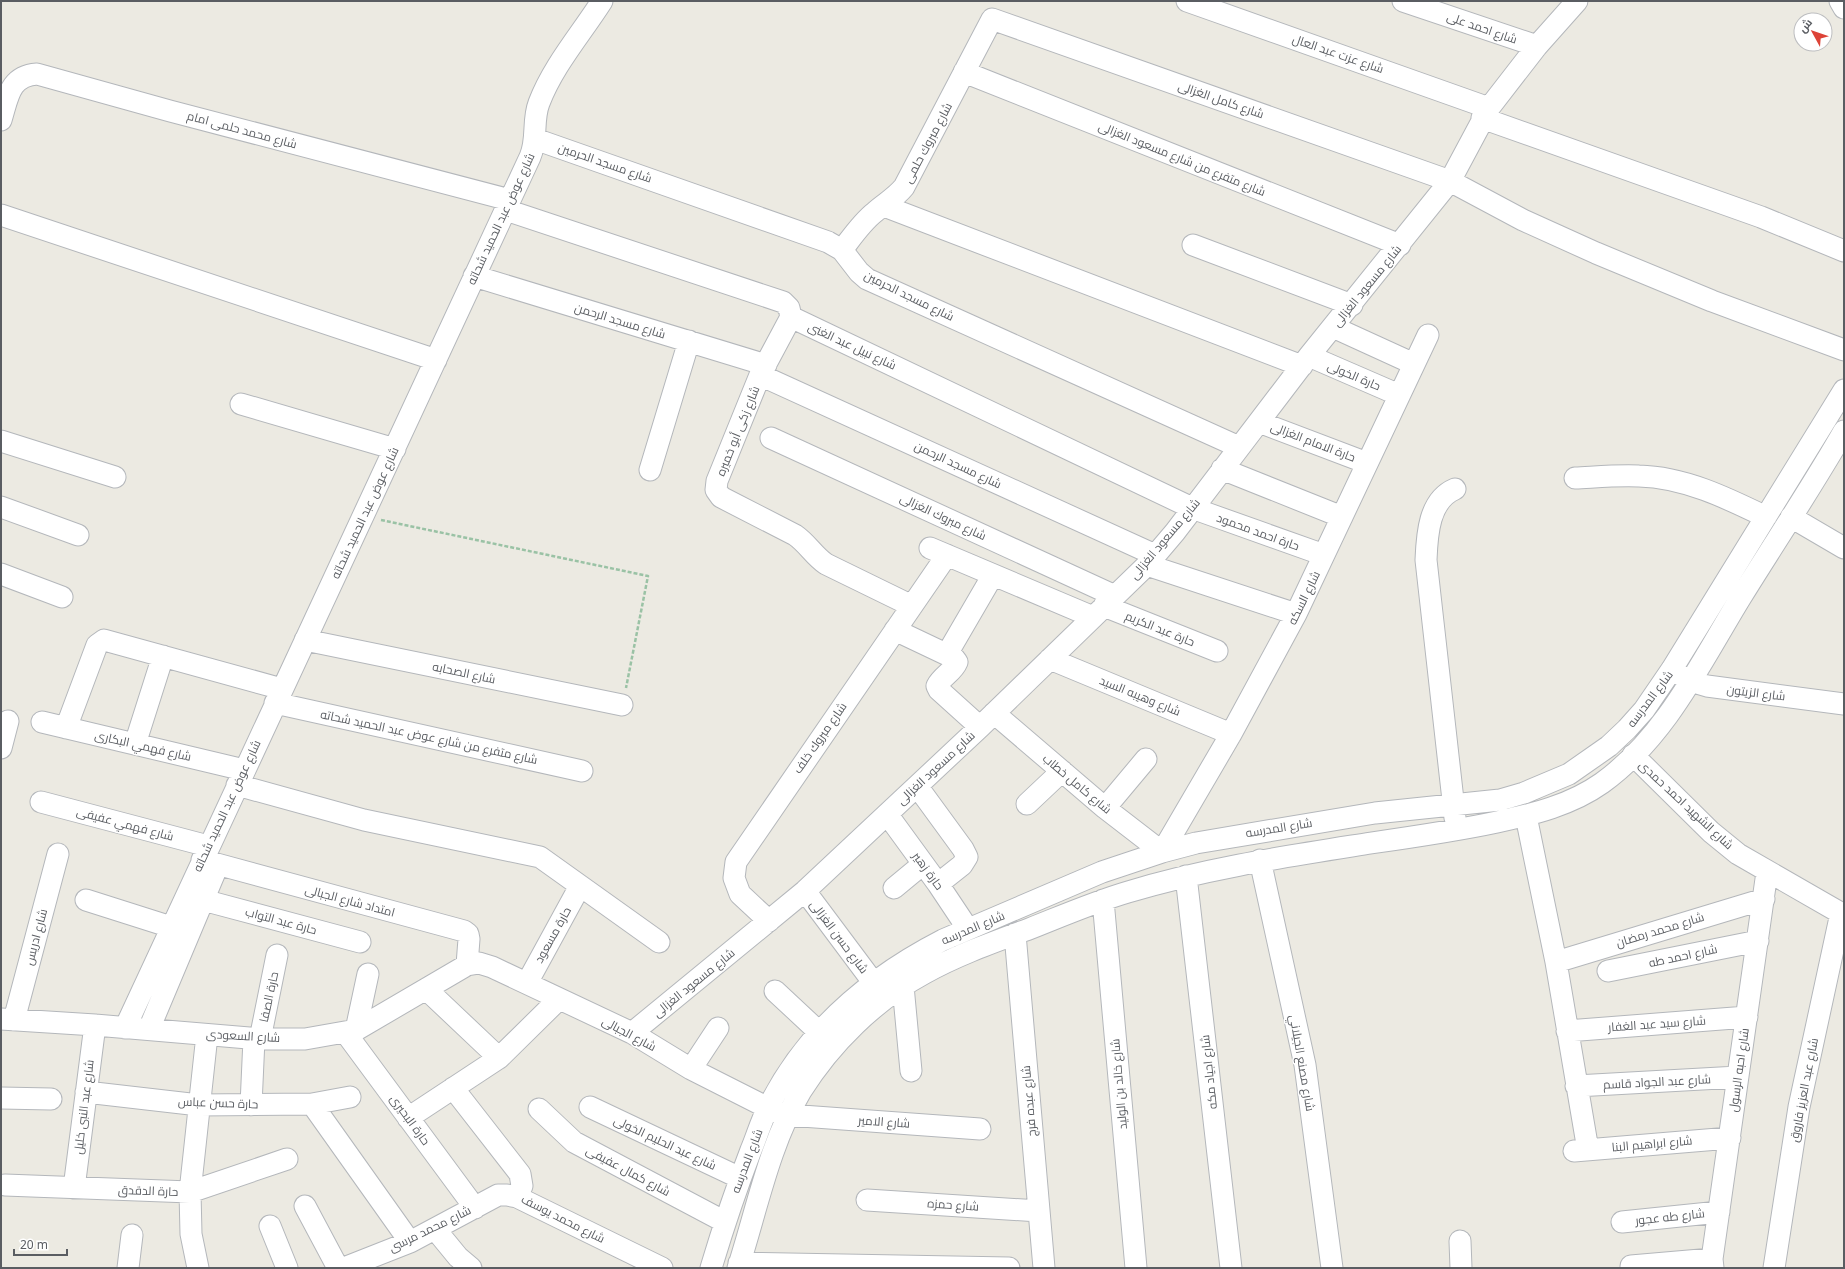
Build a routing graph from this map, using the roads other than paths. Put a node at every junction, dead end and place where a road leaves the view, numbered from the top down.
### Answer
1 (602, 1) edge
2 (1186, 1) edge
3 (1404, 1) edge
4 (1577, 1) edge
5 (1840, 1) edge
6 (1844, 8) edge
7 (992, 19) joint
8 (1537, 46) junction
9 (964, 72) junction
10 (1486, 113) junction
11 (1, 120) edge
12 (535, 139) junction
13 (1450, 181) junction
14 (508, 205) junction
15 (884, 206) junction
16 (1, 215) edge
17 (1193, 245) dead end
18 (1400, 245) junction
19 (842, 250) junction
20 (1844, 250) edge
21 (474, 276) junction
22 (1352, 304) junction
23 (791, 317) junction
24 (1333, 327) junction
25 (1428, 335) dead end
26 (689, 341) junction
27 (1844, 350) edge
28 (436, 360) junction
29 (1306, 361) junction
30 (1414, 364) junction
31 (763, 370) junction
32 (1844, 390) edge
33 (1399, 396) junction
34 (241, 404) dead end
35 (1259, 422) junction
36 (1843, 436) edge
37 (771, 438) dead end
38 (1, 440) edge
39 (1240, 447) junction
40 (395, 449) junction
41 (1367, 463) junction
42 (1222, 469) junction
43 (650, 470) dead end
44 (115, 477) dead end
45 (1575, 478) dead end
46 (1455, 489) dead end
47 (1, 507) edge
48 (1192, 508) junction
49 (1342, 517) junction
50 (1766, 517) junction
51 (1790, 518) junction
52 (78, 535) dead end
53 (1844, 548) edge
54 (1324, 555) junction
55 (1151, 560) junction
56 (1, 574) edge
57 (994, 574) junction
58 (62, 597) dead end
59 (912, 606) junction
60 (1104, 606) junction
61 (1296, 614) junction
62 (895, 630) junction
63 (305, 640) junction
64 (1217, 651) dead end
65 (947, 654) junction
66 (163, 656) junction
67 (1050, 659) junction
68 (1672, 669) junction
69 (1690, 681) junction
70 (279, 696) junction
71 (1844, 704) edge
72 (622, 705) road end
73 (987, 720) junction
74 (8, 721) dead end
75 (42, 722) dead end
76 (66, 728) junction
77 (1231, 734) junction
78 (135, 744) junction
79 (1, 748) edge
80 (1633, 755) junction
81 (1146, 759) dead end
82 (582, 771) dead end
83 (1062, 771) junction
84 (240, 777) junction
85 (917, 786) junction
86 (41, 802) dead end
87 (1027, 804) dead end
88 (1454, 805) junction
89 (1106, 808) junction
90 (887, 814) junction
91 (1526, 816) junction
92 (1456, 830) junction
93 (1162, 852) junction
94 (58, 854) dead end
95 (209, 857) junction
96 (1260, 860) junction
97 (923, 864) junction
98 (1767, 872) junction
99 (1186, 876) junction
100 (938, 884) junction
101 (580, 886) junction
102 (894, 888) dead end
103 (805, 891) junction
104 (1764, 899) junction
105 (86, 900) dead end
106 (203, 900) junction
107 (1103, 900) junction
108 (1842, 914) edge
109 (769, 921) junction
110 (968, 929) junction
111 (1015, 934) junction
112 (174, 936) junction
113 (1758, 941) junction
114 (360, 942) dead end
115 (659, 942) dead end
116 (277, 955) dead end
117 (1556, 962) junction
118 (467, 965) junction
119 (1608, 971) dead end
120 (368, 974) dead end
121 (873, 982) junction
122 (527, 983) junction
123 (902, 986) junction
124 (426, 989) junction
125 (775, 991) dead end
126 (559, 999) junction
127 (1747, 1017) junction
128 (8, 1020) edge
129 (95, 1025) junction
130 (125, 1028) junction
131 (718, 1028) dead end
132 (149, 1029) junction
133 (350, 1031) junction
134 (1567, 1031) junction
135 (819, 1032) junction
136 (632, 1033) junction
137 (207, 1034) junction
138 (257, 1039) junction
139 (499, 1058) junction
140 (691, 1069) junction
141 (911, 1071) dead end
142 (1738, 1077) junction
143 (1576, 1086) junction
144 (453, 1088) junction
145 (86, 1092) junction
146 (350, 1097) dead end
147 (1, 1098) edge
148 (51, 1100) dead end
149 (312, 1104) junction
150 (198, 1105) junction
151 (251, 1105) junction
152 (590, 1107) dead end
153 (768, 1108) junction
154 (539, 1109) dead end
155 (788, 1116) junction
156 (408, 1118) junction
157 (980, 1129) dead end
158 (1730, 1138) junction
159 (287, 1159) dead end
160 (740, 1178) junction
161 (4, 1185) dead end
162 (74, 1188) junction
163 (190, 1192) junction
164 (517, 1197) junction
165 (868, 1200) dead end
166 (305, 1206) dead end
167 (475, 1208) junction
168 (1039, 1211) junction
169 (1719, 1212) junction
170 (725, 1222) junction
171 (1622, 1222) dead end
172 (270, 1226) dead end
173 (435, 1229) junction
174 (132, 1235) dead end
175 (1460, 1241) dead end
176 (410, 1242) junction
177 (1713, 1264) edge
178 (738, 1266) edge
179 (1644, 1266) edge
180 (466, 1267) edge
181 (128, 1268) edge
182 (198, 1268) edge
183 (287, 1268) edge
184 (338, 1268) edge
185 (344, 1268) edge
186 (662, 1268) edge
187 (711, 1268) edge
188 (1009, 1268) edge
189 (1044, 1268) edge
190 (1136, 1268) edge
191 (1231, 1268) edge
192 (1332, 1268) edge
193 (1461, 1268) edge
194 (1774, 1268) edge

1 - 12 street, شارع عوض عبد الحميد شحاته
2 - 10 street, شارع عزت عبد العال
3 - 8 street, شارع احمد على
4 - 8 street, شارع مسعود الغزالى
5 - 6 street
7 - 9 street, شارع مبروك حلمى
7 - 13 street, شارع كامل الغزالى
8 - 10 street, شارع مسعود الغزالى
9 - 15 street, شارع مبروك حلمى
9 - 18 street, شارع متفرع من شارع مسعود الغزالى
10 - 13 street, شارع مسعود الغزالى
10 - 20 street, شارع عزت عبد العال
11 - 14 street, شارع محمد حلمى امام
12 - 14 street, شارع عوض عبد الحميد شحاته
12 - 19 street, شارع مسجد الحرمين
13 - 18 street, شارع مسعود الغزالى
13 - 27 street, شارع كامل الغزالى
14 - 21 street, شارع عوض عبد الحميد شحاته
14 - 23 street
15 - 19 street, شارع مبروك حلمى
15 - 29 street, حارة الخولى
16 - 28 street
17 - 22 street
18 - 22 street, شارع مسعود الغزالى
19 - 39 street, شارع مسجد الحرمين
21 - 26 street, شارع مسجد الرحمن
21 - 28 street, شارع عوض عبد الحميد شحاته
22 - 24 street, شارع مسعود الغزالى
23 - 31 street, شارع زكى أبو خميره
23 - 48 street, شارع نبيل عبد الغنى
24 - 29 street, شارع مسعود الغزالى
24 - 30 street
25 - 30 street, شارع السكه
26 - 31 street, شارع مسجد الرحمن
26 - 43 street
28 - 40 street, شارع عوض عبد الحميد شحاته
29 - 33 street, حارة الخولى
29 - 35 street, شارع مسعود الغزالى
30 - 33 street, شارع السكه
31 - 55 street, شارع مسجد الرحمن
31 - 59 street, شارع زكى أبو خميره
32 - 50 street, شارع المدرسه
33 - 41 street, شارع السكه
34 - 40 street
35 - 39 street, شارع مسعود الغزالى
35 - 41 street, حارة الامام الغزالى
36 - 51 street, شارع المدرسه
37 - 60 street, شارع مبروك الغزالى
38 - 44 street
39 - 42 street, شارع مسعود الغزالى
40 - 63 street, شارع عوض عبد الحميد شحاته
41 - 49 street, شارع السكه
42 - 48 street, شارع مسعود الغزالى
42 - 49 street
45 - 50 street
46 - 88 street
47 - 52 street
48 - 54 street, حارة احمد محمود
48 - 55 street, شارع مسعود الغزالى
49 - 54 street, شارع السكه
50 - 68 street, شارع المدرسه
51 - 53 street
51 - 69 street, شارع المدرسه
54 - 61 street, شارع السكه
55 - 60 street, شارع مسعود الغزالى
55 - 61 street, شارع مسجد الرحمن
56 - 58 street
57 - 59 street, شارع مبروك خلف
57 - 60 street, شارع مبروك خلف
57 - 65 street
59 - 62 street, شارع مبروك خلف
60 - 64 street, حارة عبد الكريم
60 - 67 street, شارع مسعود الغزالى
61 - 77 street, شارع السكه
62 - 65 street
62 - 109 street, شارع مبروك خلف
63 - 70 street, شارع عوض عبد الحميد شحاته
63 - 72 street, شارع الصحابه
65 - 73 street, شارع كامل خطاب
66 - 70 street, شارع متفرع من شارع عوض عبد الحميد شحاته
66 - 76 street, شارع متفرع من شارع عوض عبد الحميد شحاته
66 - 78 street
67 - 73 street, شارع مسعود الغزالى
67 - 77 street, شارع وهيبه السيد
68 - 69 street, شارع الزيتون
68 - 88 street, شارع المدرسه
69 - 71 street, شارع الزيتون
69 - 80 street, شارع المدرسه
70 - 82 street, شارع متفرع من شارع عوض عبد الحميد شحاته
70 - 84 street, شارع عوض عبد الحميد شحاته
73 - 83 street, شارع كامل خطاب
73 - 85 street, شارع مسعود الغزالى
74 - 79 street
75 - 76 street, شارع فهمي البكارى
76 - 78 street, شارع فهمي البكارى
77 - 93 street, شارع السكه
78 - 84 street, شارع فهمي البكارى
80 - 91 street, شارع المدرسه
80 - 98 street, شارع الشهيد احمد حمدى
81 - 89 street
83 - 87 street
83 - 89 street, شارع كامل خطاب
84 - 95 street, شارع عوض عبد الحميد شحاته
84 - 101 street, شارع فهمي البكارى
85 - 90 street, شارع مسعود الغزالى
85 - 100 street
86 - 95 street, شارع فهمي عفيفى
88 - 92 street
88 - 93 street, شارع المدرسه
89 - 93 street, شارع كامل خطاب
90 - 97 street, حارة زهير
90 - 103 street, شارع مسعود الغزالى
91 - 92 street, شارع المدرسه
91 - 117 street
92 - 96 street, شارع المدرسه
93 - 110 street, شارع المدرسه
94 - 128 street, شارع ادريس
95 - 106 street
95 - 112 street, شارع عوض عبد الحميد شحاته
95 - 118 street, امتداد شارع الجبالى
96 - 99 street, شارع المدرسه
96 - 192 street, شارع مصنع الجيلاني
97 - 100 street, حارة زهير
97 - 102 street
98 - 104 street, شارع احبه الرسول
98 - 108 street, شارع الشهيد احمد حمدى
99 - 107 street, شارع المدرسه
99 - 191 street, شارع اجياد مكه
100 - 110 street, حارة زهير
101 - 115 street, شارع فهمي البكارى
101 - 122 street, حارة مسعود
103 - 109 street, شارع مسعود الغزالى
103 - 121 street, شارع حسن الغزالى
104 - 113 street, شارع احبه الرسول
104 - 117 street, شارع محمد رمضان
105 - 112 street
106 - 112 street
106 - 114 street, حارة عبد التواب
107 - 111 street, شارع المدرسه
107 - 190 street, شارع خالد بن الوليد
108 - 194 street, شارع عبد العزيز فاروق
109 - 136 street, شارع مسعود الغزالى
110 - 121 street, شارع المدرسه
111 - 123 street, شارع المدرسه
111 - 168 street, شارع عبده فرج
112 - 130 street, شارع عوض عبد الحميد شحاته
112 - 132 street
113 - 119 street, شارع احمد طه
113 - 127 street, شارع احبه الرسول
116 - 138 street, حارة الصفا
117 - 134 street
118 - 122 street, شارع الجبالى
118 - 124 street, شارع السعودى
120 - 133 street
121 - 135 street, شارع المدرسه
122 - 126 street, شارع الجبالى
123 - 141 street
123 - 155 street, شارع المدرسه
124 - 133 street, شارع السعودى
124 - 139 street
125 - 135 street
126 - 136 street, شارع الجبالى
126 - 139 street
127 - 134 street, شارع سيد عبد الغفار
127 - 142 street, شارع احبه الرسول
128 - 129 street, شارع السعودى
129 - 130 street, شارع السعودى
129 - 145 street, شارع عبد النبى خليل
130 - 132 street, شارع السعودى
131 - 140 street
132 - 137 street, شارع السعودى
133 - 138 street, شارع السعودى
133 - 156 street, حارة البحيرى
134 - 143 street
135 - 153 street, شارع المدرسه
136 - 140 street, شارع الجبالى
137 - 138 street, شارع السعودى
137 - 150 street
138 - 151 street, حارة الصفا
139 - 144 street
140 - 153 street, شارع الجبالى
142 - 143 street, شارع عبد الجواد قاسم
142 - 158 street, شارع احبه الرسول
143 - 158 street, شارع ابراهيم البنا
144 - 156 street
144 - 164 street, شارع محمد يوسف
145 - 150 street, حارة حسن عباس
145 - 162 street, شارع عبد النبى خليل
146 - 149 street, حارة حسن عباس
147 - 148 street
149 - 151 street, حارة حسن عباس
149 - 176 street
150 - 151 street, حارة حسن عباس
150 - 163 street
152 - 160 street, شارع عبد الحليم الخولى
153 - 155 street, شارع الجبالى
153 - 160 street, شارع المدرسه
154 - 170 street, شارع كمال عفيفى
155 - 157 street, شارع الامير
155 - 178 street, شارع المدرسه
156 - 167 street, حارة البحيرى
158 - 169 street, شارع احبه الرسول
159 - 163 street, حارة الدقدق
160 - 170 street, شارع المدرسه
161 - 162 street, حارة الدقدق
162 - 163 street, حارة الدقدق
163 - 182 street
164 - 167 street, شارع محمد مرسى
164 - 186 street, شارع محمد يوسف
165 - 168 street, شارع حمزه
166 - 184 street
167 - 173 street, شارع محمد مرسى
168 - 189 street, شارع عبده فرج
169 - 171 street, شارع طه عجور
169 - 177 street, شارع احبه الرسول
170 - 187 street, شارع المدرسه
172 - 183 street
173 - 176 street, شارع محمد مرسى
173 - 180 street
174 - 181 street
175 - 193 street
176 - 185 street, شارع محمد مرسى
177 - 179 street
178 - 188 street

